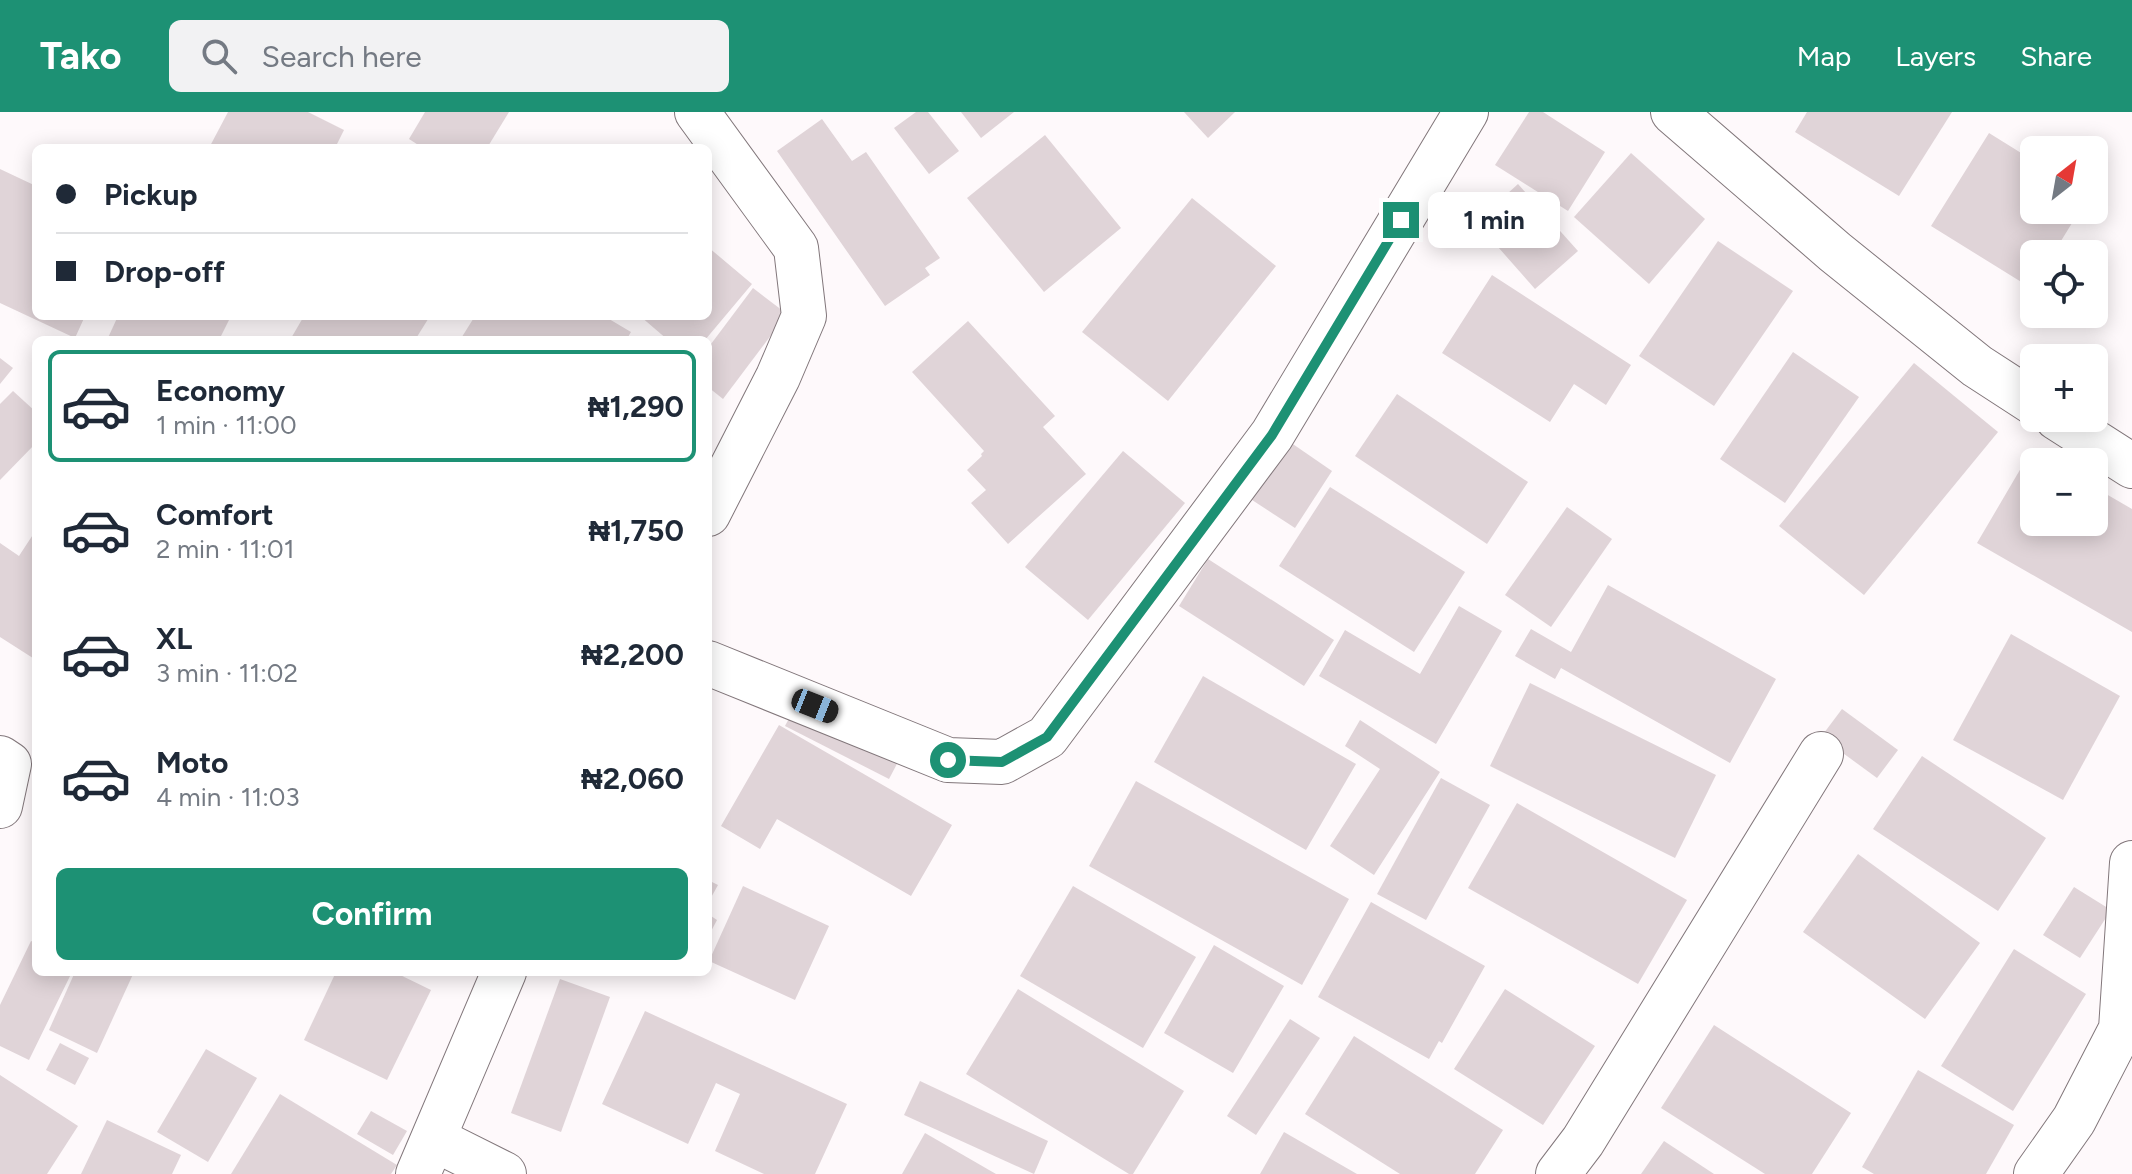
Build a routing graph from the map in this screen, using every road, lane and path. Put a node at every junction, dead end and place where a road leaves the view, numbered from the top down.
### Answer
1 (697, 112) edge
2 (1466, 112) edge
3 (1673, 112) edge
4 (2020, 394) edge
5 (2079, 432) edge
6 (2132, 466) edge
7 (712, 506) edge
8 (712, 665) edge
9 (1821, 754) dead end
10 (0, 758) edge
11 (0, 806) edge
12 (2132, 863) edge
13 (502, 976) edge
14 (2126, 1034) edge
15 (426, 1156) edge
16 (504, 1174) edge
17 (1558, 1174) edge
18 (2036, 1174) edge

1 - 7 street
2 - 8 street
3 - 4 street
5 - 6 street
9 - 17 street
10 - 11 street
12 - 14 street
13 - 15 street
14 - 18 street
15 - 16 street

